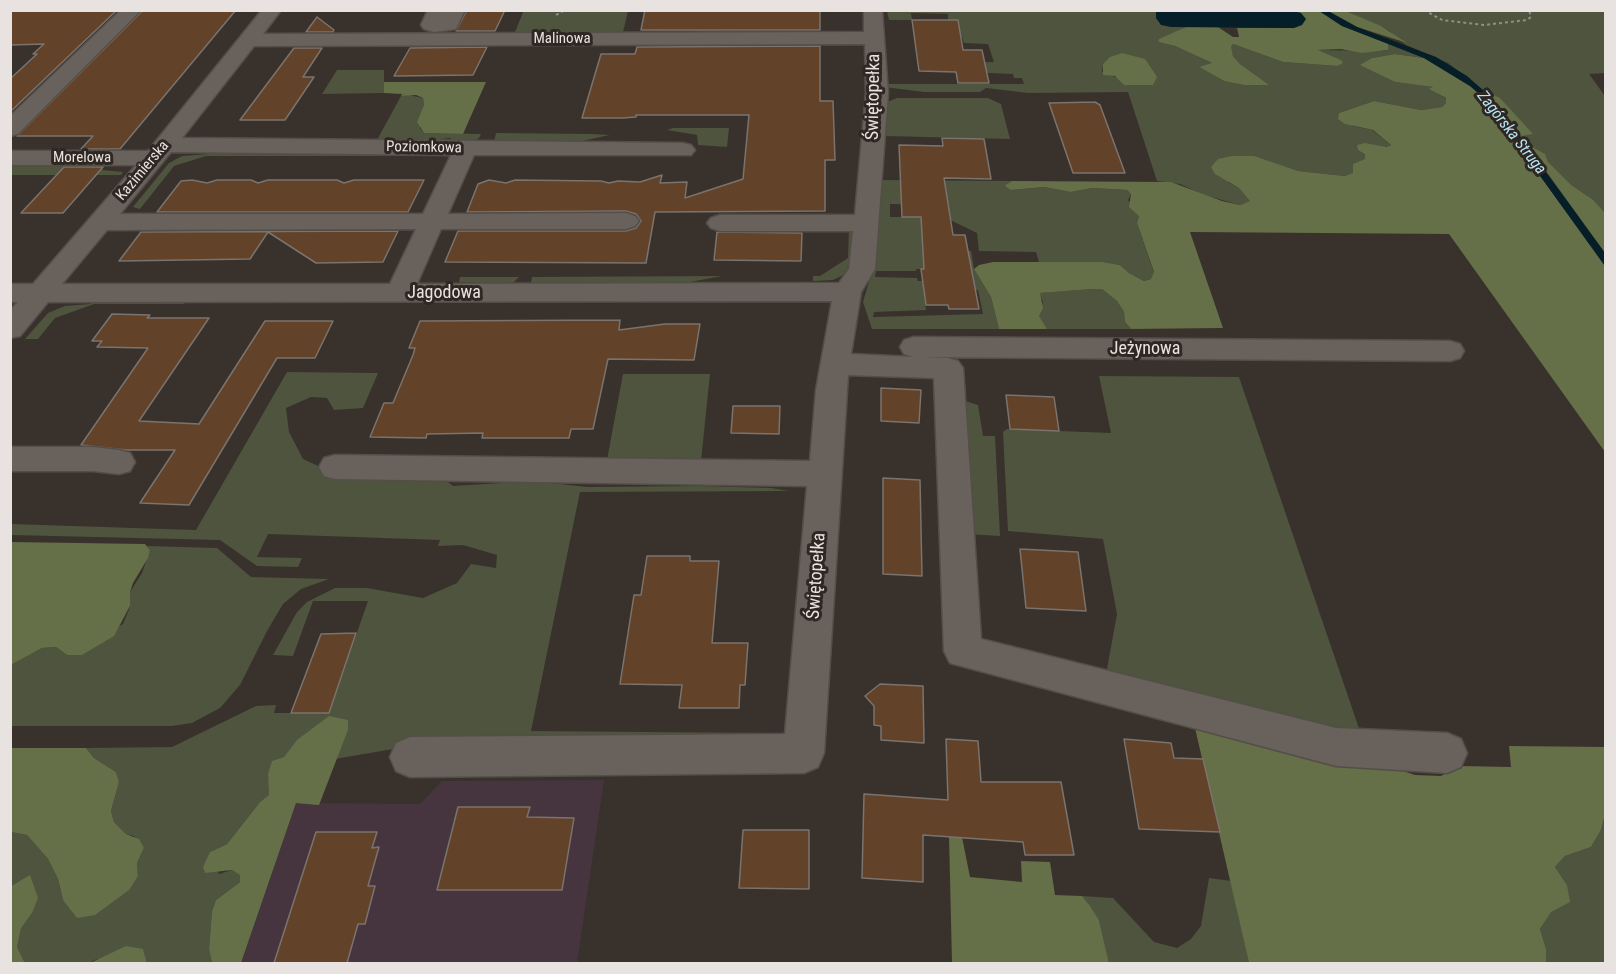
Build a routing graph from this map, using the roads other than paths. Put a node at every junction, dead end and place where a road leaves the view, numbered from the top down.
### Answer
1 (132, 10) edge
2 (272, 10) edge
3 (873, 10) edge
4 (445, 21) edge
5 (822, 21) dead end
6 (875, 38) junction
7 (249, 40) junction
8 (633, 40) junction
9 (10, 129) edge
10 (465, 149) junction
11 (683, 150) dead end
12 (160, 152) junction
13 (10, 158) edge
14 (432, 221) junction
15 (626, 221) dead end
16 (100, 222) junction
17 (720, 223) dead end
18 (866, 223) junction
19 (41, 292) junction
20 (847, 292) junction
21 (10, 293) edge
22 (399, 294) junction
23 (10, 329) edge
24 (1450, 351) dead end
25 (839, 355) junction
26 (10, 459) edge
27 (118, 462) dead end
28 (335, 467) dead end
29 (825, 474) junction
30 (1447, 753) dead end
31 (410, 757) dead end

1 - 9 street
2 - 7 street, Kazimierska
3 - 6 street, Świętopełka
4 - 7 street, Malinowa
4 - 8 street, Malinowa
5 - 8 street
6 - 8 street, Malinowa
6 - 18 street, Świętopełka
7 - 12 street, Kazimierska
10 - 11 street, Poziomkowa
10 - 12 street, Poziomkowa
10 - 14 street
12 - 13 street, Morelowa
12 - 16 street, Kazimierska
14 - 15 street
14 - 16 street
14 - 22 street
16 - 19 street, Kazimierska
17 - 18 street
18 - 20 street, Świętopełka
19 - 21 street, Jagodowa
19 - 22 street, Jagodowa
19 - 23 street, Kazimierska
20 - 22 street, Jagodowa
20 - 25 street, Świętopełka
24 - 25 street, Jeżynowa
25 - 29 street, Świętopełka
25 - 30 street
26 - 27 street
28 - 29 street
29 - 31 street, Świętopełka

